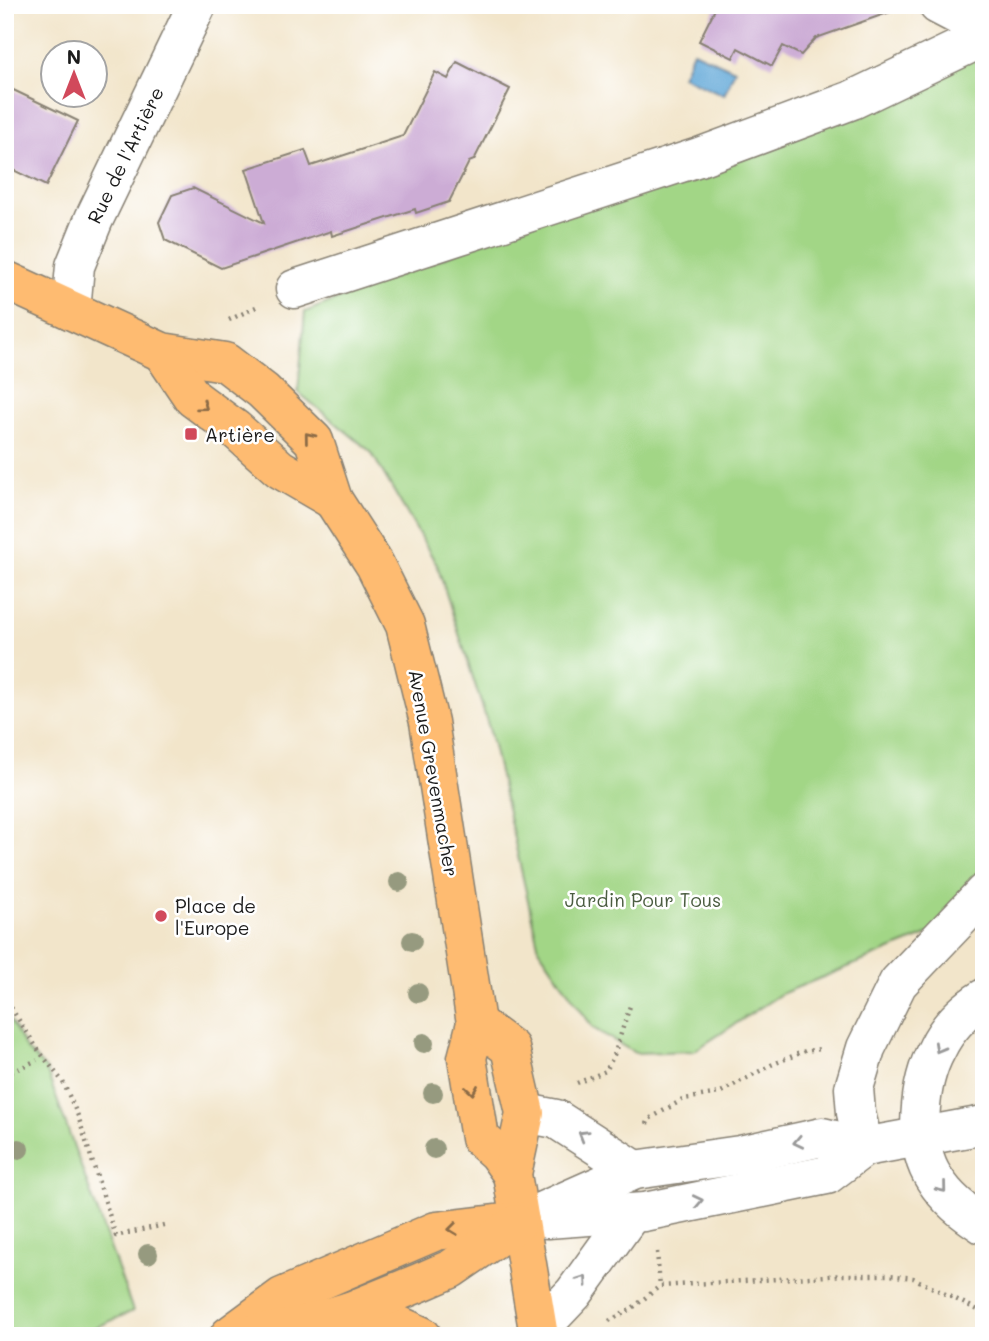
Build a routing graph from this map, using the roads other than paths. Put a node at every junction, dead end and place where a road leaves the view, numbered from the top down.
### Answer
1 (197, 5) edge
2 (938, 5) edge
3 (984, 29) edge
4 (984, 37) edge
5 (5, 279) edge
6 (295, 289) dead end
7 (71, 310) junction
8 (984, 893) edge
9 (984, 998) edge
10 (476, 1023) junction
11 (525, 1114) junction
12 (984, 1125) edge
13 (920, 1136) junction
14 (864, 1147) junction
15 (638, 1170) junction
16 (512, 1174) junction
17 (631, 1214) junction
18 (520, 1221) junction
19 (984, 1226) edge
20 (350, 1311) junction
21 (539, 1333) edge
22 (229, 1336) edge
23 (241, 1336) edge
24 (422, 1336) edge

1 - 7 street, Rue de l'Artière
2 - 3 street
4 - 6 street
5 - 7 main road, Avenue Grevenmacher
7 - 10 main road, Avenue Grevenmacher
8 - 14 street
9 -> 13 street
10 - 11 main road, Avenue Grevenmacher
10 -> 16 main road, Avenue Grevenmacher
15 -> 11 street
11 - 16 main road, Avenue Grevenmacher
12 - 13 street
13 - 14 street
13 -> 19 street
14 -> 15 street
17 -> 14 street
15 - 18 street
16 - 18 main road, Avenue Grevenmacher
17 - 18 street
21 -> 17 street
18 - 20 main road
18 - 21 main road, Avenue Grevenmacher
18 -> 22 main road
20 - 23 main road
20 - 24 main road

